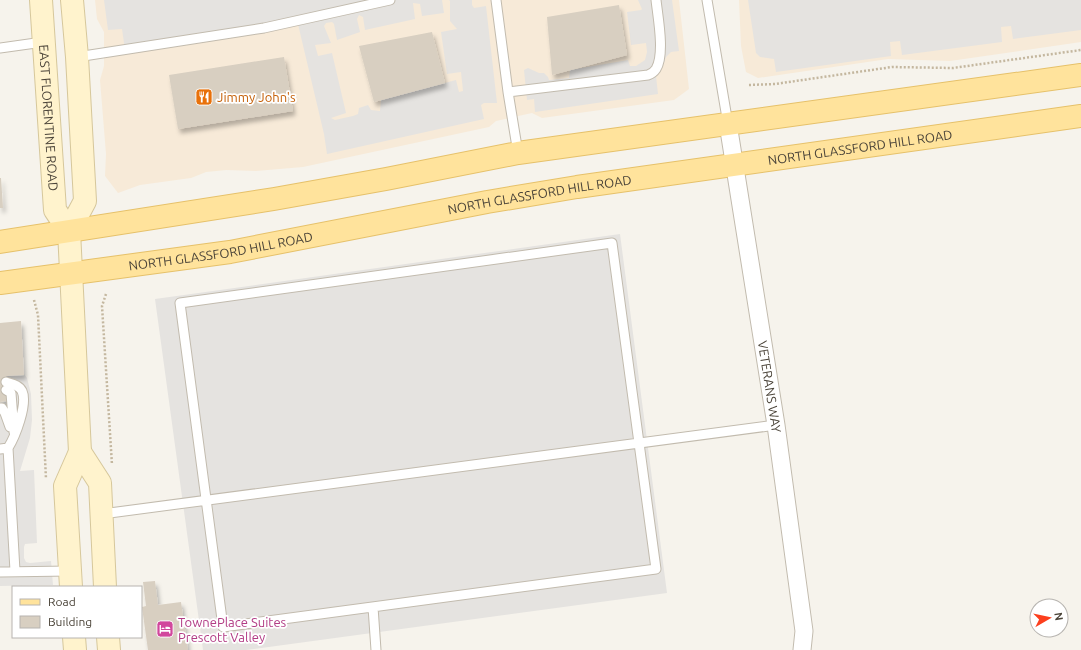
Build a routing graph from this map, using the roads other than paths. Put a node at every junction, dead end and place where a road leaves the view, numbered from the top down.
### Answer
1 (41, 0) edge
2 (72, 0) edge
3 (390, 0) edge
4 (496, 0) edge
5 (656, 0) edge
6 (707, 0) edge
7 (43, 42) junction
8 (0, 48) edge
9 (77, 57) junction
10 (1081, 75) edge
11 (508, 92) junction
12 (1081, 116) edge
13 (728, 124) junction
14 (518, 153) junction
15 (736, 165) junction
16 (69, 230) junction
17 (0, 242) edge
18 (71, 273) junction
19 (0, 283) edge
20 (6, 386) dead end
21 (0, 408) edge
22 (776, 425) junction
23 (14, 438) junction
24 (639, 443) junction
25 (4, 449) edge
26 (80, 452) junction
27 (206, 500) junction
28 (101, 514) junction
29 (15, 571) junction
30 (0, 572) edge
31 (70, 579) edge
32 (105, 586) edge
33 (372, 607) junction
34 (74, 638) edge
35 (108, 638) edge
36 (75, 650) edge
37 (109, 650) edge
38 (376, 650) edge
39 (802, 650) edge

1 - 7 street, EAST FLORENTINE ROAD
2 - 9 street
3 - 9 lane
4 - 11 lane
5 - 11 lane
6 - 13 lane
7 - 8 lane
7 - 16 street, EAST FLORENTINE ROAD
9 - 16 street
10 - 13 main road
11 - 14 lane
12 - 15 main road, NORTH GLASSFORD HILL ROAD
13 - 14 main road
13 - 15 street, VETERANS WAY
14 - 16 main road
15 - 18 main road, NORTH GLASSFORD HILL ROAD
15 - 22 street, VETERANS WAY
16 - 17 main road
16 - 18 street
18 - 19 main road, NORTH GLASSFORD HILL ROAD
18 - 26 street
20 - 23 lane
21 - 23 lane
22 - 24 lane
22 - 39 street, VETERANS WAY
23 - 25 lane
24 - 27 lane
24 - 27 lane
24 - 33 lane
25 - 29 lane
26 - 28 street
26 - 31 street
27 - 28 lane
27 - 33 lane
28 - 32 street
29 - 30 lane
29 - 31 lane
33 - 38 lane
34 - 36 street
35 - 37 street

